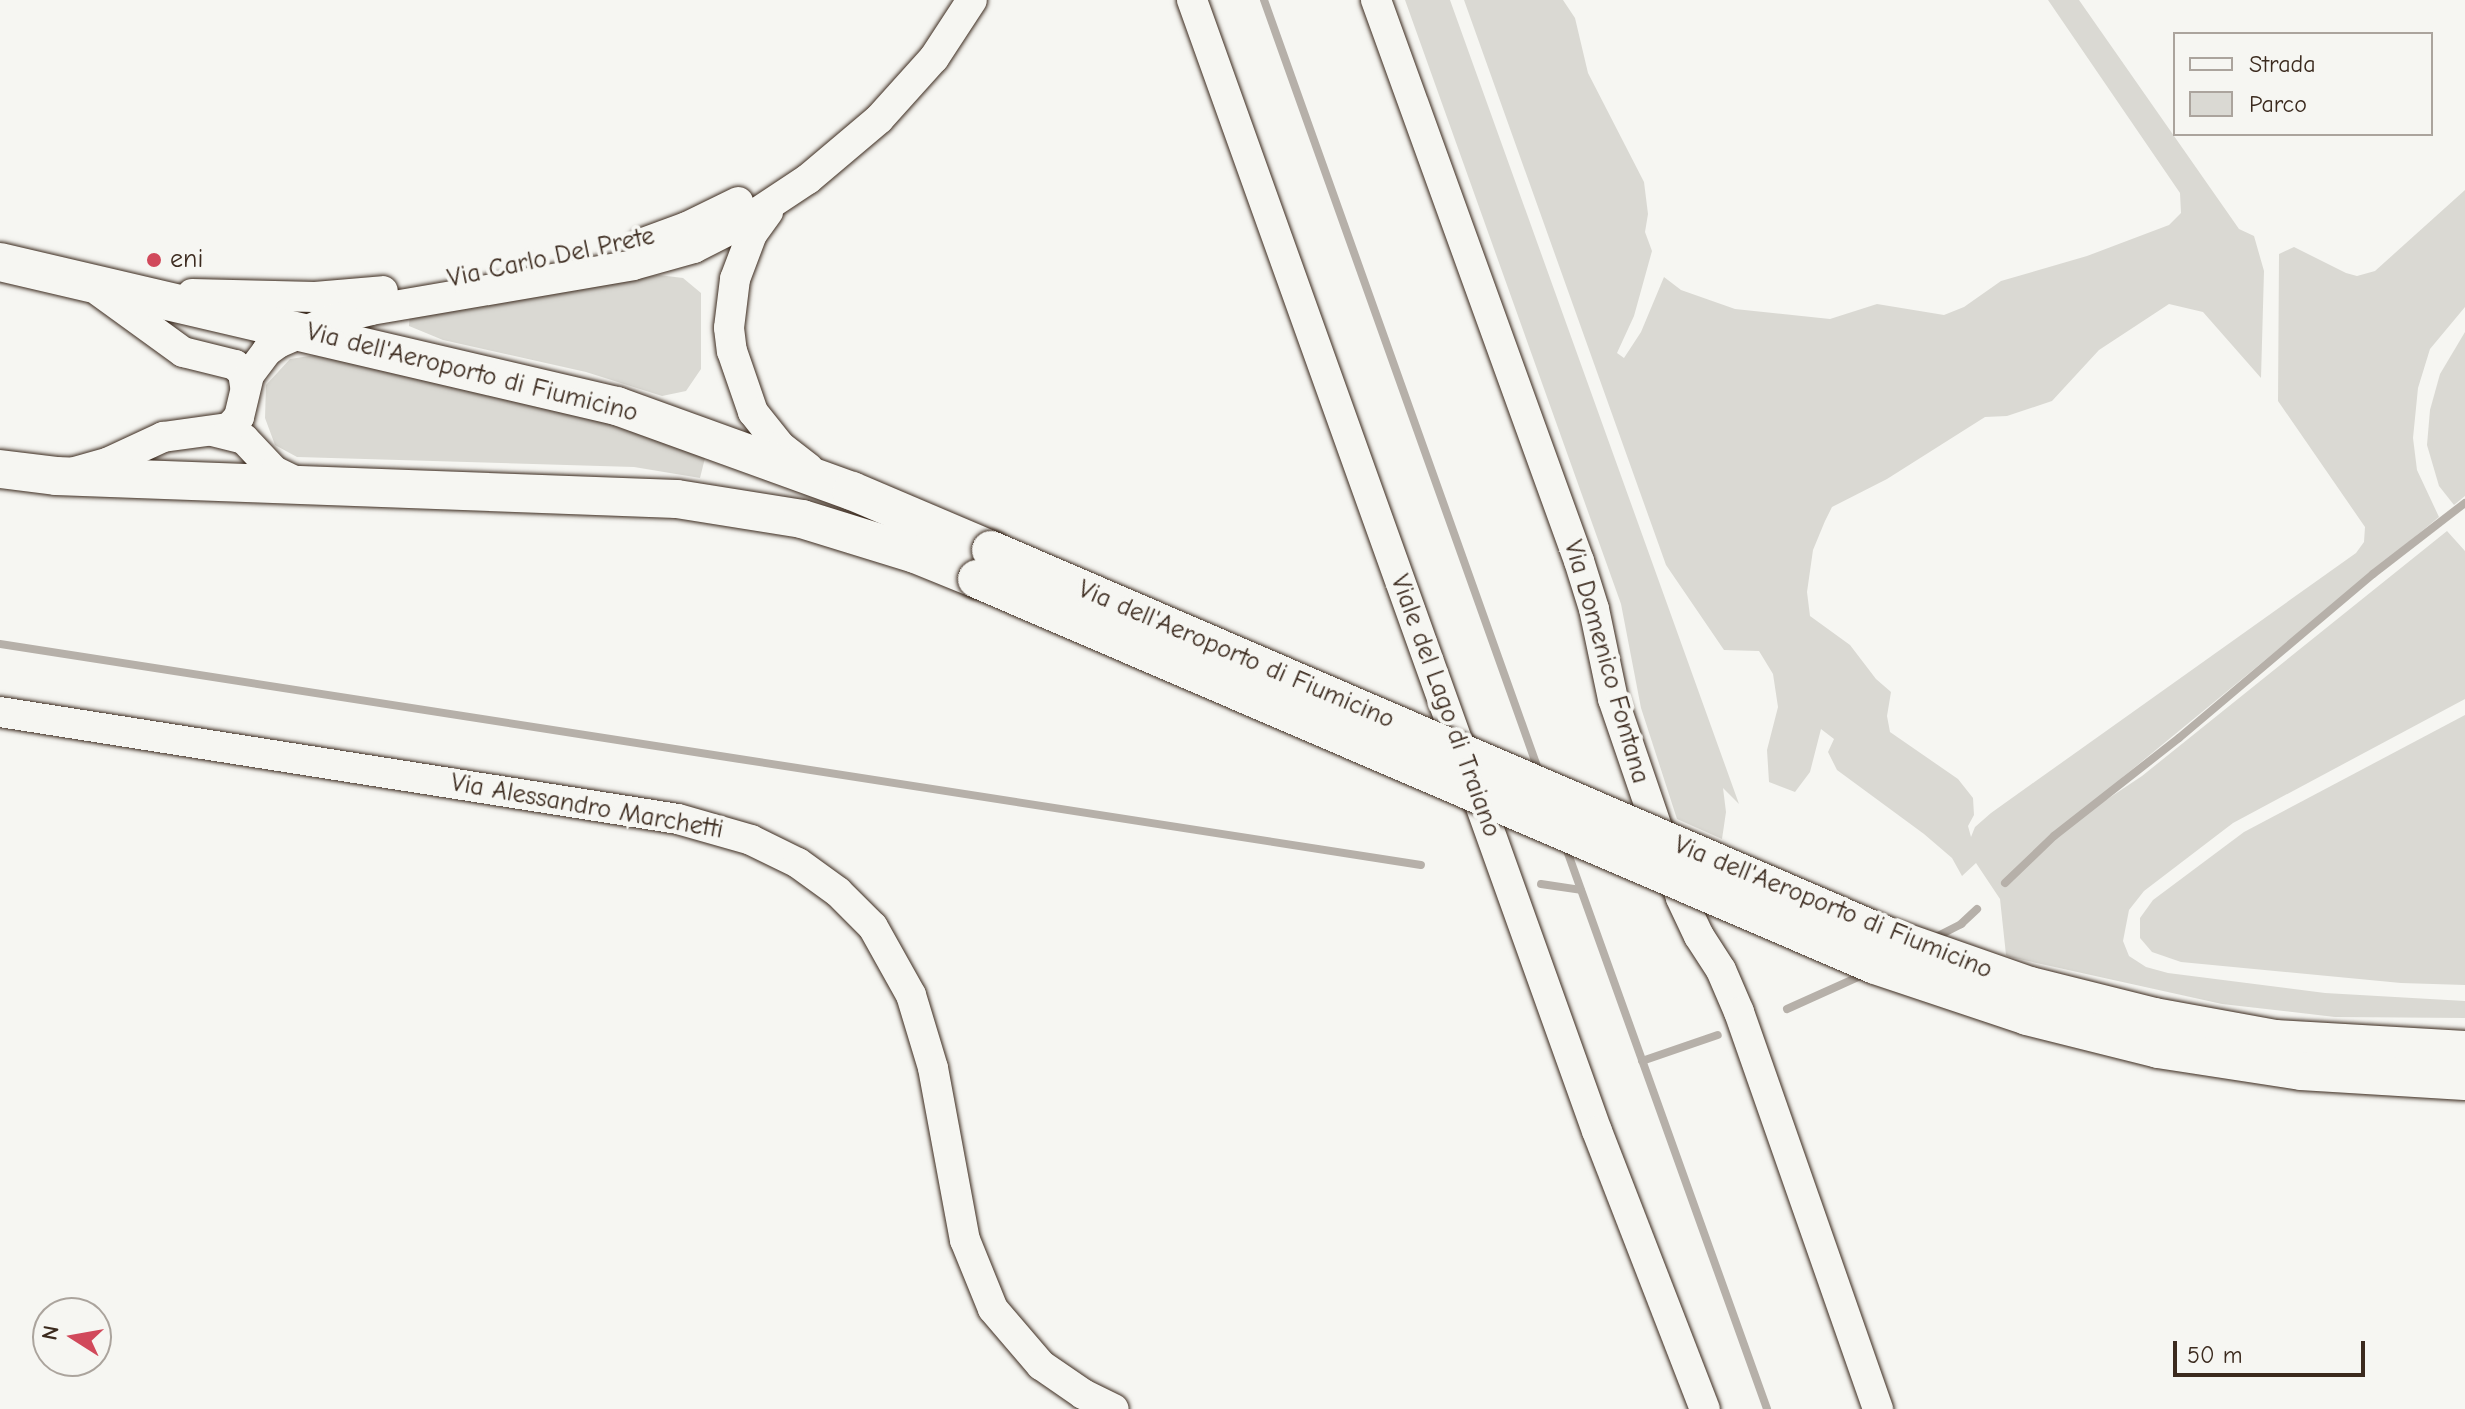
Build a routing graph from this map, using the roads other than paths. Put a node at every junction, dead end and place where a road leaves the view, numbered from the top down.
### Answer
1 (951, 0) edge
2 (972, 0) edge
3 (1175, 0) edge
4 (1192, 0) edge
5 (1376, 0) edge
6 (1220, 80) junction
7 (787, 194) junction
8 (0, 262) edge
9 (63, 276) junction
10 (311, 333) junction
11 (245, 386) junction
12 (212, 431) junction
13 (0, 469) edge
14 (56, 476) junction
15 (301, 485) junction
16 (852, 491) junction
17 (984, 564) junction
18 (0, 712) edge
19 (2465, 1050) edge
20 (2465, 1081) edge
21 (1114, 1409) edge
22 (1705, 1409) edge
23 (1878, 1409) edge

1 - 9 street, Via Carlo Del Prete
2 - 7 street, Via Carlo Del Prete
3 - 6 street
4 - 6 street, Viale del Lago di Traiano
5 - 23 street, Via Domenico Fontana
6 - 22 street, Viale del Lago di Traiano
7 - 10 street, Via Carlo Del Prete
7 - 16 street
8 - 9 main road, Via dell'Aeroporto di Fiumicino
9 - 10 main road, Via dell'Aeroporto di Fiumicino
9 - 11 street
10 - 11 street, Via Carlo Del Prete
10 - 16 main road, Via dell'Aeroporto di Fiumicino
11 - 12 street, Via Carlo Del Prete
12 - 14 street
12 - 15 street
13 - 14 main road, Via dell'Aeroporto di Fiumicino
14 - 15 main road, Via dell'Aeroporto di Fiumicino
15 - 17 main road, Via dell'Aeroporto di Fiumicino
16 - 17 main road, Via dell'Aeroporto di Fiumicino
17 - 19 main road, Via dell'Aeroporto di Fiumicino, bridge
17 - 20 main road, Via dell'Aeroporto di Fiumicino, bridge
18 - 21 street, Via Alessandro Marchetti

